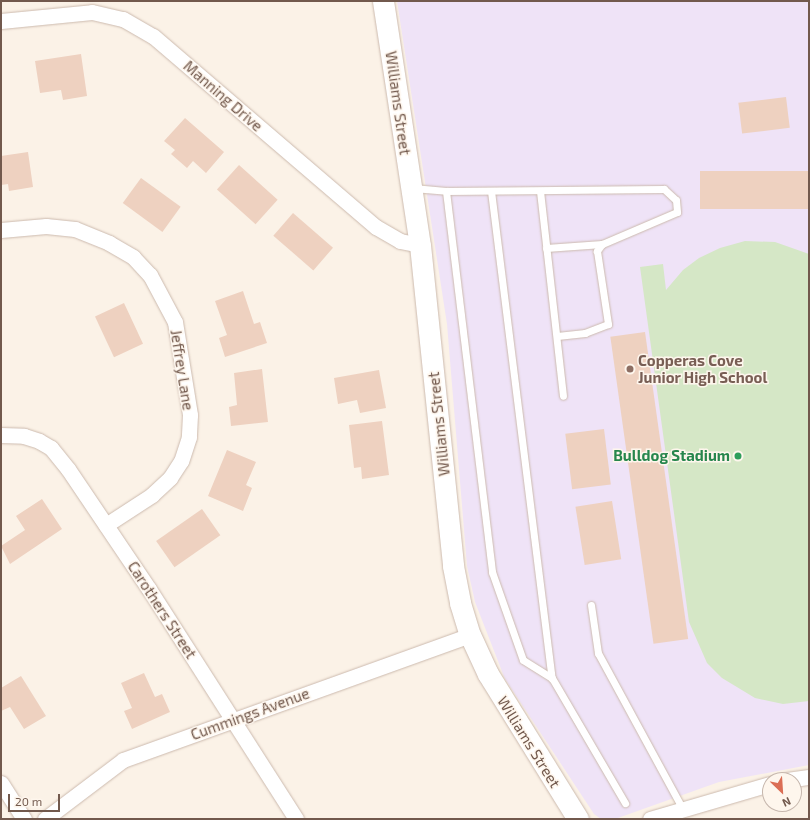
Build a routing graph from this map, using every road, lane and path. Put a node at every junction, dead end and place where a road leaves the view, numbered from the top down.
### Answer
1 (384, 1) edge
2 (1, 21) edge
3 (410, 188) junction
4 (446, 191) junction
5 (491, 191) junction
6 (540, 191) junction
7 (1, 230) edge
8 (602, 244) junction
9 (420, 245) junction
10 (546, 248) junction
11 (557, 336) junction
12 (563, 396) dead end
13 (1, 435) edge
14 (106, 525) junction
15 (591, 605) dead end
16 (470, 635) junction
17 (552, 678) junction
18 (233, 720) junction
19 (1, 783) edge
20 (762, 786) edge
21 (625, 803) dead end
22 (682, 808) junction
23 (24, 819) edge
24 (45, 819) edge
25 (296, 819) edge
26 (578, 819) edge
27 (650, 819) edge

1 - 3 street, Williams Street
2 - 9 street, Manning Drive
3 - 4 lane
3 - 9 street, Williams Street
4 - 5 lane
4 - 17 lane
5 - 6 lane
5 - 17 lane
6 - 8 lane
6 - 10 lane
7 - 14 street, Jeffrey Lane
8 - 10 lane
8 - 11 lane
9 - 16 street, Williams Street
10 - 11 lane
11 - 12 lane
13 - 14 street, Carothers Street
14 - 18 street, Carothers Street
15 - 22 lane
16 - 18 street, Cummings Avenue
16 - 26 street, Williams Street
17 - 21 lane
18 - 24 street, Cummings Avenue
18 - 25 street, Carothers Street
19 - 23 street
20 - 22 street
22 - 27 street

